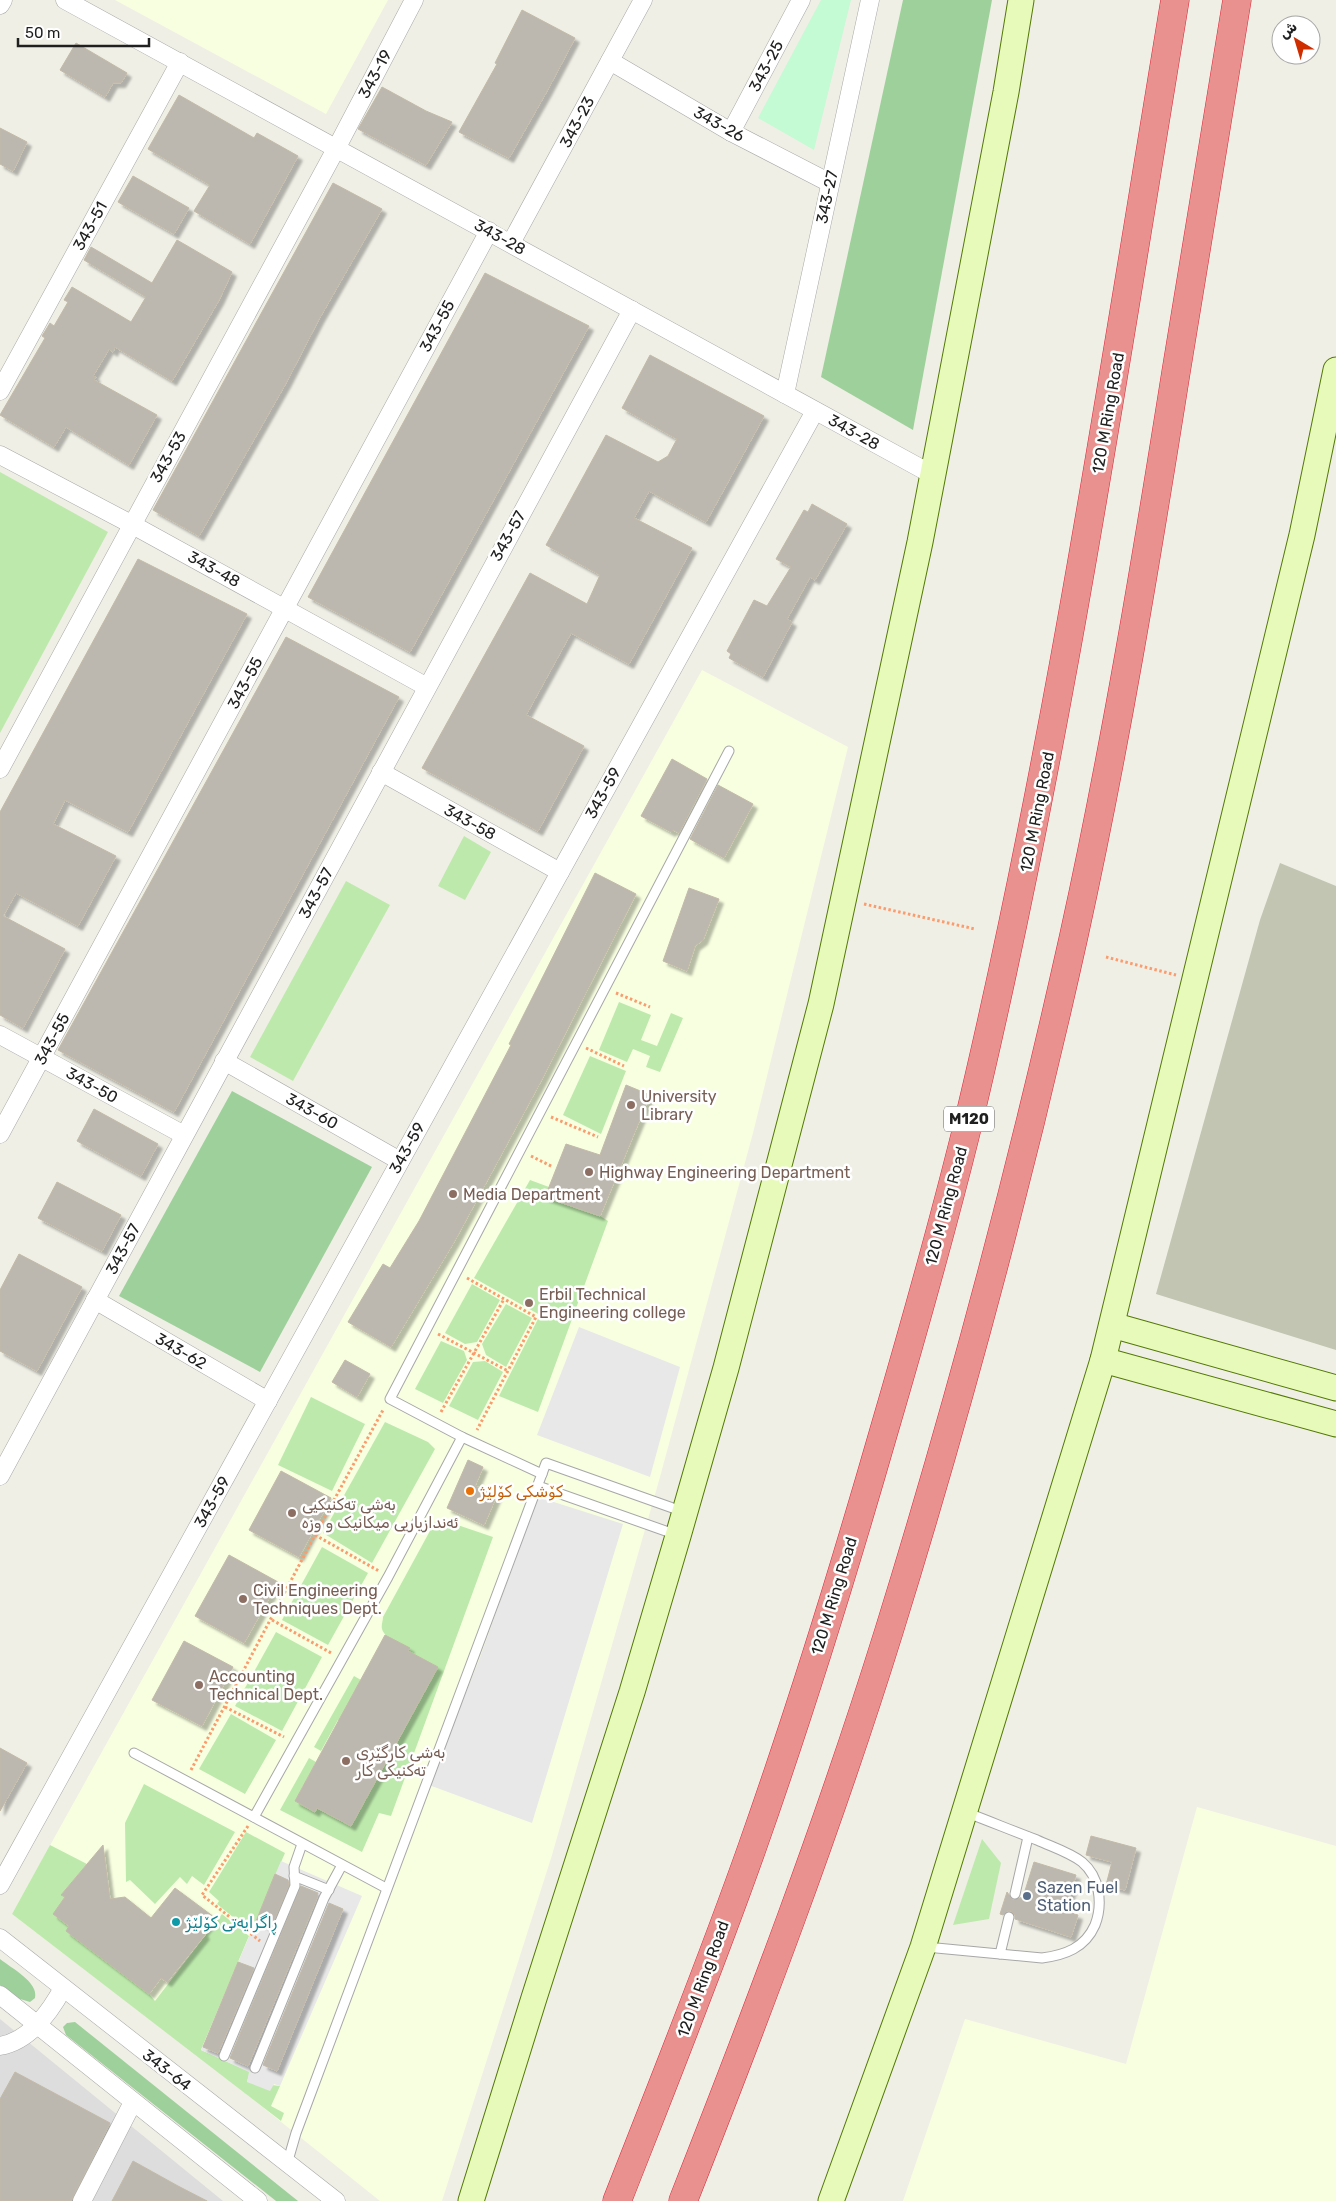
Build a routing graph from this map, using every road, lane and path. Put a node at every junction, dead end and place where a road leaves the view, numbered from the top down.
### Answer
1 (3, 0) edge
2 (66, 0) edge
3 (414, 0) edge
4 (643, 0) edge
5 (801, 0) edge
6 (870, 0) edge
7 (1021, 0) edge
8 (1175, 0) edge
9 (1237, 0) edge
10 (0, 5) edge
11 (610, 61) junction
12 (180, 62) junction
13 (730, 132) junction
14 (337, 147) junction
15 (830, 183) junction
16 (489, 231) junction
17 (511, 243) junction
18 (632, 310) junction
19 (1336, 370) edge
20 (0, 391) edge
21 (785, 394) junction
22 (816, 410) junction
23 (0, 454) edge
24 (933, 475) junction
25 (131, 524) junction
26 (285, 608) junction
27 (426, 687) junction
28 (729, 751) dead end
29 (0, 769) edge
30 (381, 772) junction
31 (560, 872) junction
32 (843, 900) junction
33 (975, 929) dead end
34 (1106, 958) dead end
35 (1195, 979) junction
36 (604, 988) junction
37 (650, 1008) dead end
38 (0, 1034) edge
39 (575, 1044) junction
40 (42, 1058) junction
41 (224, 1061) junction
42 (624, 1066) dead end
43 (539, 1111) junction
44 (0, 1134) edge
45 (184, 1136) junction
46 (598, 1137) dead end
47 (519, 1150) junction
48 (400, 1161) junction
49 (552, 1167) dead end
50 (455, 1272) junction
51 (504, 1299) junction
52 (95, 1300) junction
53 (1112, 1325) junction
54 (426, 1328) junction
55 (475, 1353) junction
56 (1102, 1360) junction
57 (508, 1371) junction
58 (1336, 1388) edge
59 (390, 1398) junction
60 (268, 1401) junction
61 (435, 1423) junction
62 (1336, 1424) edge
63 (462, 1436) junction
64 (473, 1440) junction
65 (542, 1474) junction
66 (0, 1476) edge
67 (538, 1486) junction
68 (685, 1512) junction
69 (314, 1535) junction
70 (678, 1536) junction
71 (388, 1577) junction
72 (272, 1620) junction
73 (342, 1659) junction
74 (225, 1707) junction
75 (296, 1743) junction
76 (134, 1753) dead end
77 (186, 1780) junction
78 (965, 1812) junction
79 (254, 1817) junction
80 (1028, 1837) junction
81 (302, 1844) junction
82 (342, 1865) junction
83 (294, 1876) junction
84 (0, 1885) edge
85 (386, 1888) junction
86 (329, 1890) junction
87 (1014, 1894) dead end
88 (1009, 1916) dead end
89 (0, 1938) edge
90 (269, 1947) junction
91 (923, 1947) junction
92 (1000, 1954) junction
93 (63, 1988) junction
94 (0, 1996) edge
95 (36, 2024) junction
96 (2, 2049) edge
97 (224, 2056) dead end
98 (255, 2068) dead end
99 (133, 2102) junction
100 (287, 2164) junction
101 (249, 2198) edge
102 (82, 2201) edge
103 (336, 2201) edge
104 (472, 2201) edge
105 (618, 2201) edge
106 (683, 2201) edge
107 (832, 2201) edge

1 - 10 street
2 - 12 street, 343-28
3 - 14 street, 343-19
4 - 11 street, 343-23
5 - 13 street, 343-25
6 - 15 street, 343-27
7 - 24 street
8 - 105 highway, 120 M Ring Road / M120
9 - 106 highway
11 - 13 street, 343-26
11 - 17 street, 343-23
12 - 14 street, 343-28
12 - 20 street, 343-51
13 - 15 street, 343-26
14 - 16 street, 343-28
14 - 25 street, 343-53
15 - 21 street, 343-27
16 - 17 street, 343-28
16 - 26 street, 343-55
17 - 18 street, 343-28
18 - 21 street, 343-28
18 - 27 street, 343-57
19 - 35 street
21 - 22 street, 343-28
22 - 24 street, 343-28
22 - 31 street, 343-59
23 - 25 street, 343-48
24 - 32 street
25 - 26 street, 343-48
25 - 29 street, 343-53
26 - 27 street, 343-48
26 - 40 street, 343-55
27 - 30 street, 343-57
28 - 36 lane
30 - 31 street, 343-58
30 - 41 street, 343-57
31 - 48 street, 343-59
32 - 33 path
32 - 68 street
34 - 35 path
35 - 53 street
36 - 37 path
36 - 39 lane
38 - 40 street, 343-50
39 - 42 path
39 - 43 lane
40 - 44 street, 343-55
40 - 45 street, 343-50
41 - 45 street, 343-57
41 - 48 street, 343-60
43 - 46 path
43 - 47 lane
45 - 52 street, 343-57
47 - 49 path
47 - 50 lane
48 - 60 street, 343-59
50 - 51 path
50 - 54 lane
51 - 55 path
51 - 57 path
52 - 60 street, 343-62
52 - 66 street, 343-57
53 - 56 street
53 - 58 street
54 - 55 path
54 - 59 lane
55 - 57 path
55 - 61 path
56 - 62 street
56 - 78 street
57 - 64 path
59 - 61 lane
59 - 69 path
60 - 84 street, 343-59
61 - 63 lane
63 - 64 lane
63 - 71 lane
64 - 65 lane
65 - 67 lane
65 - 68 lane
67 - 70 lane
67 - 85 lane
68 - 70 street
69 - 71 path
69 - 72 path
70 - 104 street
71 - 73 lane
72 - 73 path
72 - 74 path
73 - 75 lane
74 - 75 path
74 - 77 path
75 - 79 lane
76 - 77 lane
77 - 79 lane
78 - 80 lane
78 - 91 street
79 - 81 lane
79 - 90 path
80 - 87 lane
80 - 92 lane
81 - 82 lane
81 - 83 lane
82 - 85 lane
82 - 86 lane
83 - 86 lane
83 - 90 lane
85 - 100 lane
86 - 98 lane
88 - 92 lane
89 - 93 street, 343-64
90 - 97 lane
91 - 92 lane
91 - 107 street
93 - 95 street
93 - 100 street, 343-64
94 - 95 street
95 - 96 street
95 - 99 street
99 - 101 street
99 - 102 street
100 - 103 street, 343-64

